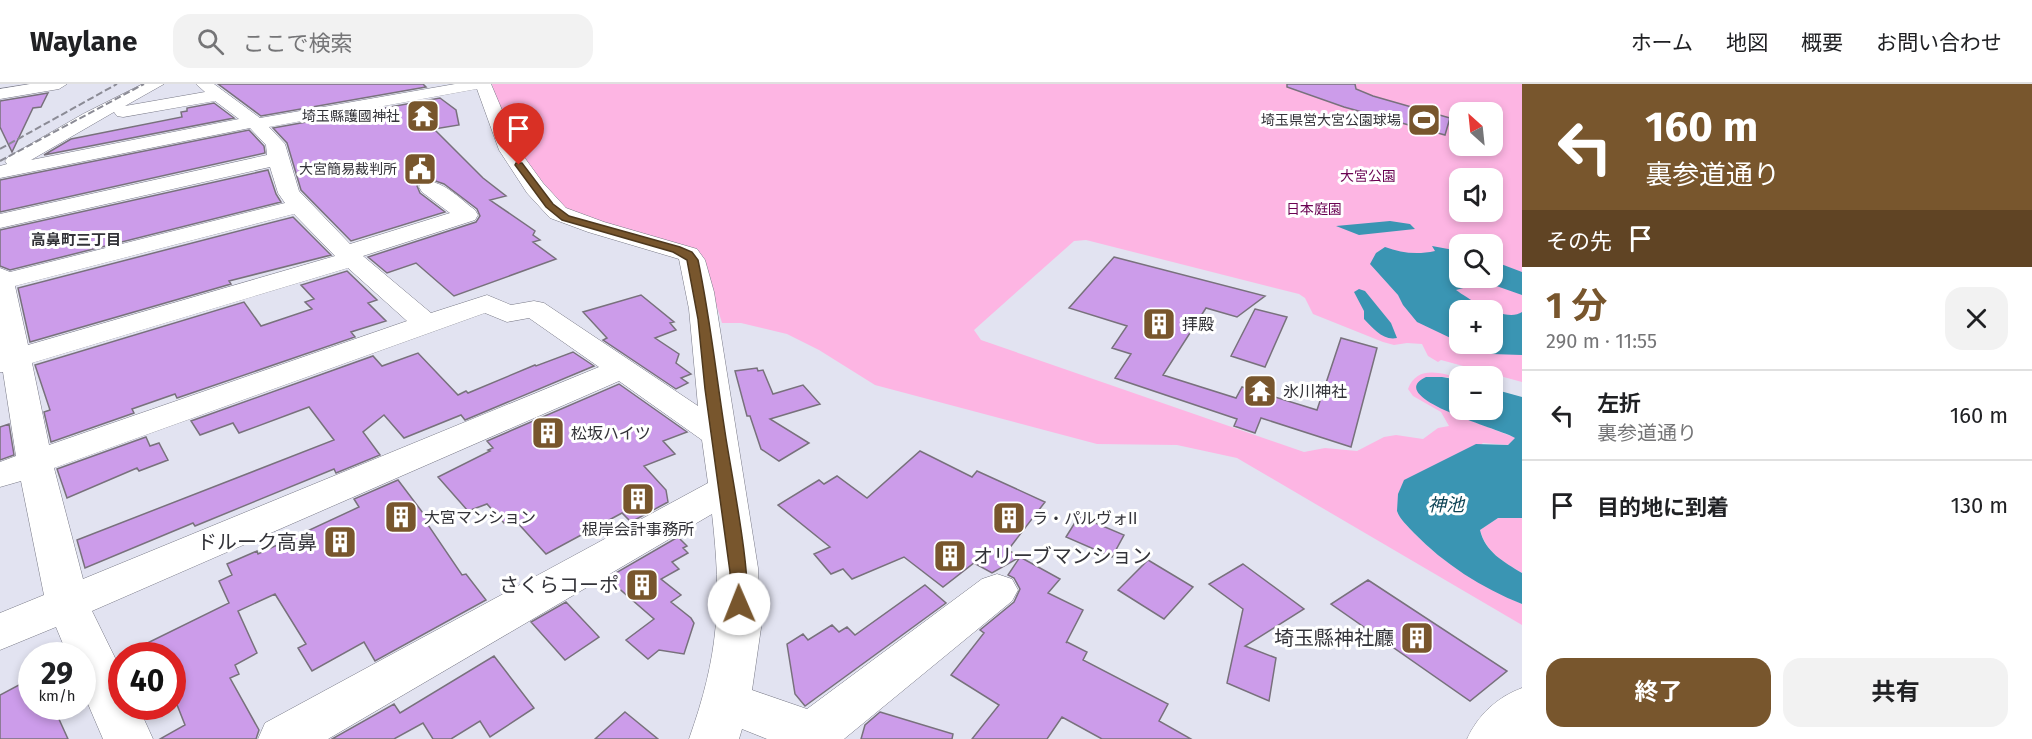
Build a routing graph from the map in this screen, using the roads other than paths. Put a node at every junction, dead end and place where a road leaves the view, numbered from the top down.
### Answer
1 (58, 84) edge
2 (156, 84) edge
3 (477, 84) edge
4 (483, 84) edge
5 (211, 89) edge
6 (0, 94) edge
7 (88, 118) junction
8 (255, 123) junction
9 (278, 159) junction
10 (0, 171) edge
11 (430, 186) dead end
12 (299, 206) junction
13 (0, 221) edge
14 (349, 256) junction
15 (1, 280) edge
16 (427, 324) junction
17 (8, 360) edge
18 (623, 368) junction
19 (718, 435) junction
20 (35, 462) junction
21 (0, 475) edge
22 (726, 489) junction
23 (996, 590) dead end
24 (68, 605) junction
25 (0, 632) edge
26 (1522, 709) edge
27 (720, 721) edge
28 (128, 739) edge
29 (283, 739) edge
30 (1492, 739) edge

1 - 6 street
2 - 7 street
3 - 8 street
4 - 19 street
5 - 7 street
5 - 8 street
7 - 10 street
8 - 9 street
8 - 10 street
9 - 12 street
9 - 13 street
11 - 14 street
12 - 14 street
12 - 15 street
14 - 16 street
14 - 17 street
15 - 17 street
16 - 18 street
16 - 20 street
17 - 20 street
18 - 19 street
18 - 24 street
19 - 22 street
20 - 21 street
20 - 24 street
22 - 27 street
22 - 29 street
23 - 27 street
24 - 25 street
24 - 28 street
26 - 30 street

